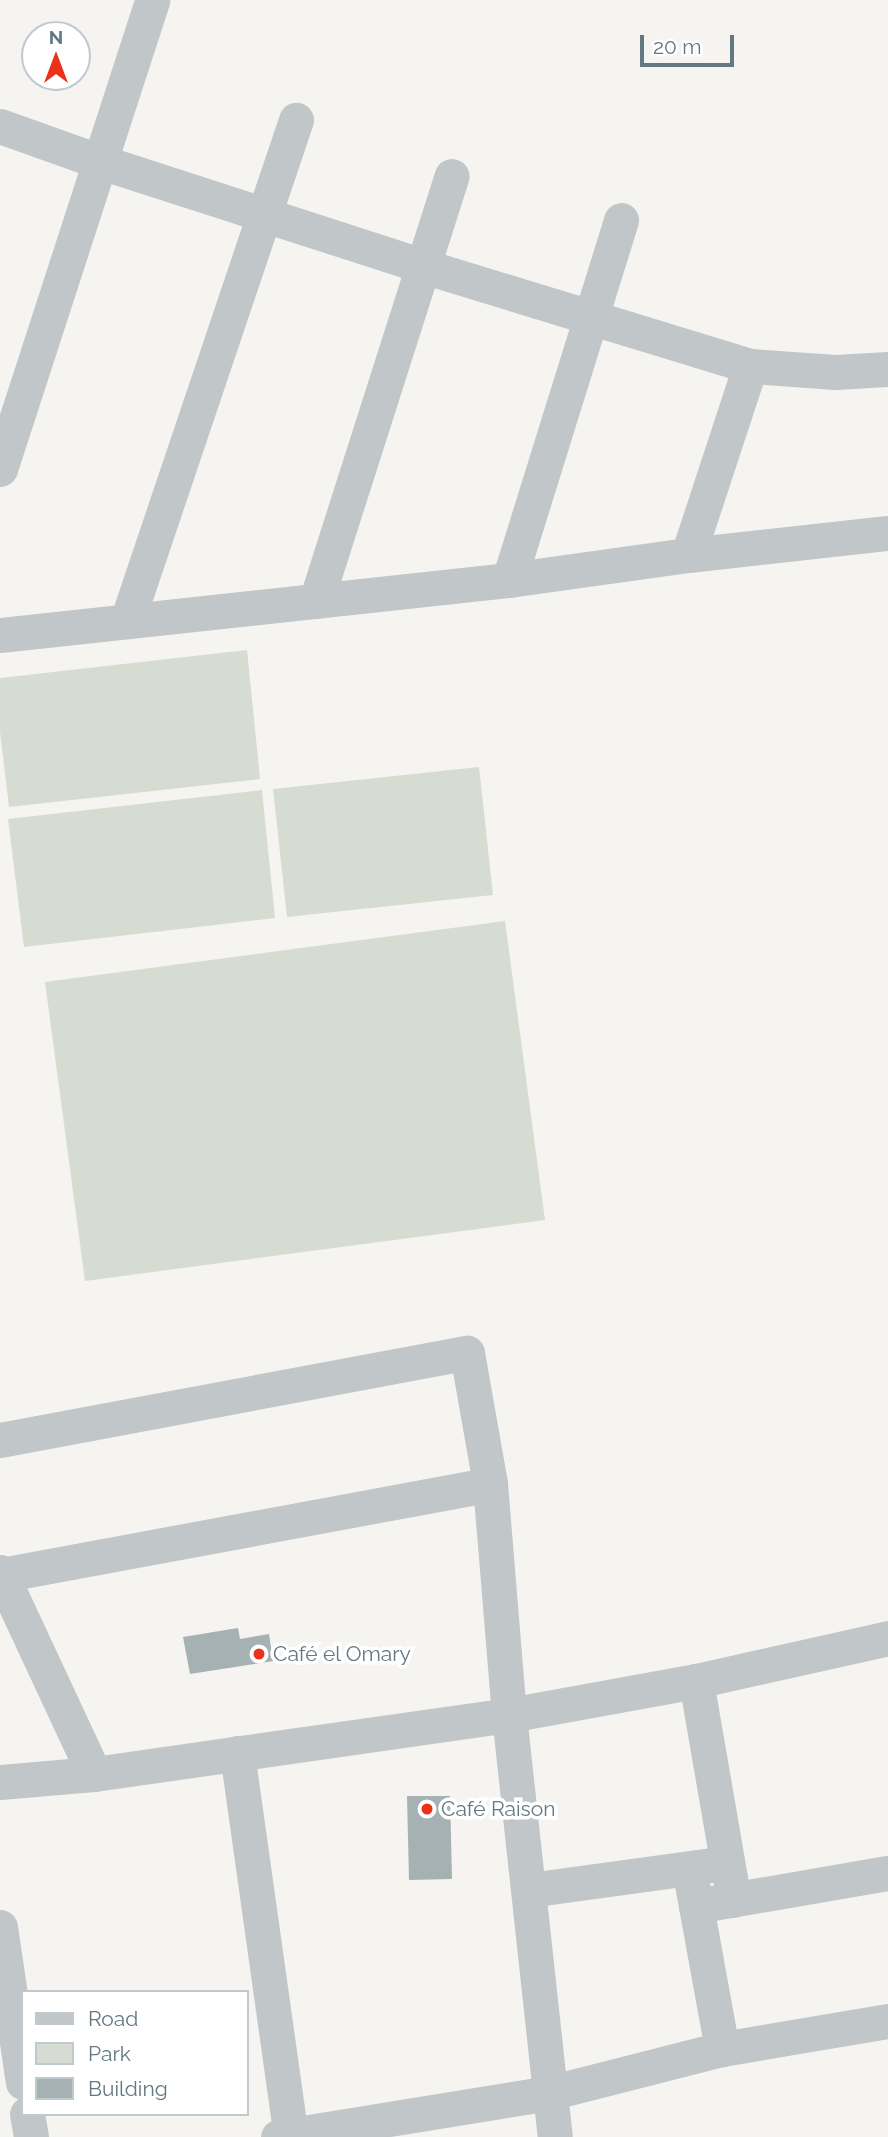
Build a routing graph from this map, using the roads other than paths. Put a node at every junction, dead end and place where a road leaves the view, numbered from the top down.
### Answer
1 (152, 0) edge
2 (296, 120) dead end
3 (0, 126) edge
4 (101, 162) junction
5 (452, 176) dead end
6 (264, 214) junction
7 (621, 220) dead end
8 (424, 266) junction
9 (592, 317) junction
10 (750, 366) junction
11 (888, 369) edge
12 (0, 469) edge
13 (888, 533) edge
14 (688, 555) junction
15 (509, 580) junction
16 (316, 601) junction
17 (127, 621) junction
18 (0, 635) edge
19 (0, 1440) edge
20 (490, 1484) junction
21 (1, 1573) edge
22 (888, 1639) edge
23 (696, 1681) junction
24 (509, 1715) junction
25 (237, 1754) junction
26 (94, 1774) junction
27 (0, 1782) edge
28 (726, 1863) junction
29 (688, 1867) junction
30 (888, 1873) edge
31 (529, 1890) junction
32 (734, 1900) junction
33 (695, 1906) junction
34 (0, 1927) edge
35 (888, 2021) edge
36 (722, 2049) junction
37 (21, 2069) edge
38 (548, 2093) junction
39 (27, 2116) edge
40 (286, 2136) edge
41 (31, 2137) edge
42 (555, 2137) edge

1 - 4 street
2 - 6 street
3 - 4 street
4 - 6 street
4 - 12 street
5 - 8 street
6 - 8 street
6 - 17 street
7 - 9 street
8 - 9 street
8 - 16 street
9 - 10 street
9 - 15 street
10 - 11 street
10 - 14 street
13 - 14 street
14 - 15 street
15 - 16 street
16 - 17 street
17 - 18 street
19 - 20 street
20 - 21 street
20 - 24 street
21 - 26 street
22 - 23 street
23 - 24 street
23 - 28 street
24 - 25 street
24 - 31 street
25 - 26 street
25 - 40 street
26 - 27 street
28 - 29 street
28 - 32 street
29 - 31 street
29 - 33 street
30 - 32 street
31 - 38 street
32 - 33 street
33 - 36 street
34 - 37 street
35 - 36 street
36 - 38 street
38 - 40 street
38 - 42 street
39 - 41 street

